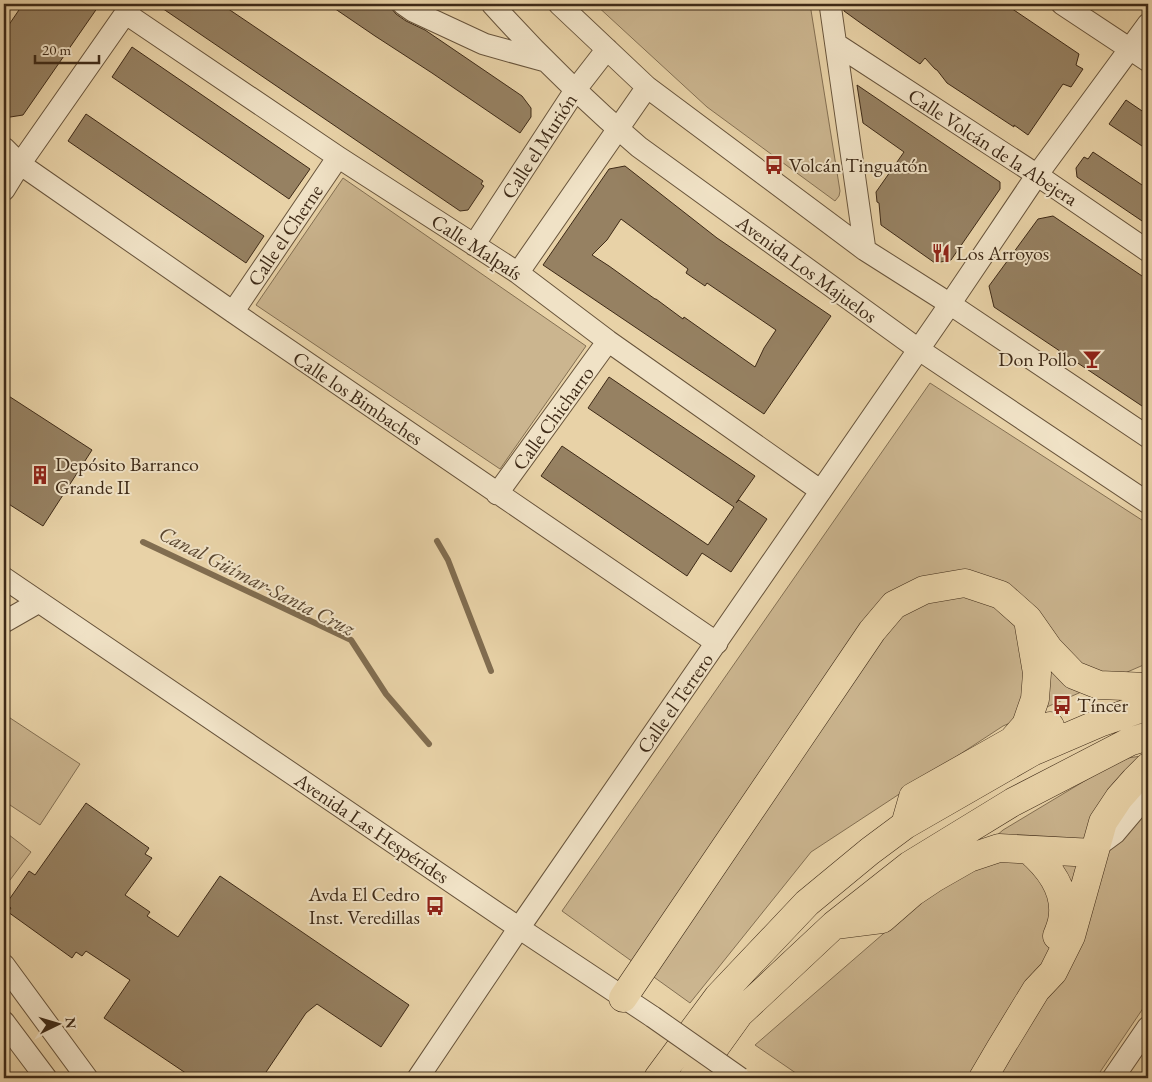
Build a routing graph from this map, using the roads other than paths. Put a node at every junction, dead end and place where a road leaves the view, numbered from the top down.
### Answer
1 (403, 4) edge
2 (492, 4) edge
3 (559, 4) edge
4 (830, 4) edge
5 (1062, 4) edge
6 (128, 8) edge
7 (1148, 24) edge
8 (836, 44) junction
9 (608, 49) junction
10 (1129, 49) junction
11 (546, 61) junction
12 (1148, 62) edge
13 (647, 87) junction
14 (576, 89) junction
15 (617, 128) junction
16 (4, 148) edge
17 (338, 157) junction
18 (20, 164) junction
19 (1037, 175) junction
20 (4, 190) edge
21 (474, 245) junction
22 (865, 250) junction
23 (1148, 251) edge
24 (518, 273) junction
25 (950, 304) junction
26 (233, 312) junction
27 (608, 341) junction
28 (918, 349) junction
29 (1148, 437) edge
30 (821, 491) junction
31 (497, 494) junction
32 (1148, 503) edge
33 (4, 578) edge
34 (39, 602) junction
35 (1028, 620) junction
36 (4, 622) edge
37 (717, 643) junction
38 (1147, 694) edge
39 (1148, 736) edge
40 (1012, 741) junction
41 (1148, 767) edge
42 (1148, 794) edge
43 (905, 825) junction
44 (1029, 850) junction
45 (1095, 850) junction
46 (834, 926) junction
47 (519, 928) junction
48 (5, 969) edge
49 (1036, 990) junction
50 (623, 998) junction
51 (4, 1022) edge
52 (1148, 1027) edge
53 (1000, 1048) junction
54 (46, 1078) edge
55 (87, 1078) edge
56 (418, 1078) edge
57 (658, 1078) edge
58 (693, 1078) edge
59 (740, 1078) edge
60 (968, 1078) edge
61 (983, 1078) edge
62 (996, 1078) edge
63 (1113, 1078) edge

1 - 11 street
2 - 11 street, Avenida Los Majuelos
3 - 9 street
4 - 8 street
5 - 10 street
6 - 17 street, Calle Malpaís
6 - 18 street
7 - 10 street, Calle el Terrero
8 - 19 street, Calle Volcán de la Abejera
8 - 22 street
9 - 13 street
9 - 14 street, Calle el Murión
10 - 12 street
10 - 19 street, Calle el Terrero
11 - 14 street, Avenida Los Majuelos
13 - 15 street
13 - 22 street
14 - 15 street, Avenida Los Majuelos
14 - 21 street, Calle el Murión
15 - 24 street
15 - 28 street, Avenida Los Majuelos
16 - 18 street, Calle los Bimbaches
17 - 21 street, Calle Malpaís
17 - 26 street, Calle el Cherne
18 - 20 street
18 - 26 street, Calle los Bimbaches
19 - 23 street, Calle Volcán de la Abejera
19 - 25 street, Calle el Terrero
21 - 24 street, Calle Malpaís
22 - 25 street
24 - 27 street, Calle Malpaís
25 - 28 street, Calle el Terrero
25 - 29 street
26 - 31 street, Calle los Bimbaches
27 - 30 street, Calle Malpaís
27 - 31 street, Calle Chicharro
28 - 30 street, Calle el Terrero
28 - 32 street, Avenida Los Majuelos
30 - 37 street, Calle el Terrero
31 - 37 street, Calle los Bimbaches
33 - 34 street, Avenida Las Hespérides
34 - 36 street
34 - 47 street, Avenida Las Hespérides
35 - 38 highway
35 - 40 highway
35 - 50 highway
37 - 47 street, Calle el Terrero
38 - 40 highway
38 - 43 highway
39 - 46 highway
40 - 43 highway
41 - 45 highway
42 - 45 street
43 - 57 highway
44 - 45 highway
44 - 46 highway
44 - 49 highway
45 - 49 highway
46 - 58 highway
47 - 50 street, Avenida Las Hespérides
47 - 56 street, Calle el Terrero
48 - 55 street
49 - 53 highway
50 - 59 street, Avenida Las Hespérides, bridge
51 - 54 street
52 - 63 street
53 - 60 highway
53 - 61 highway
53 - 62 highway

